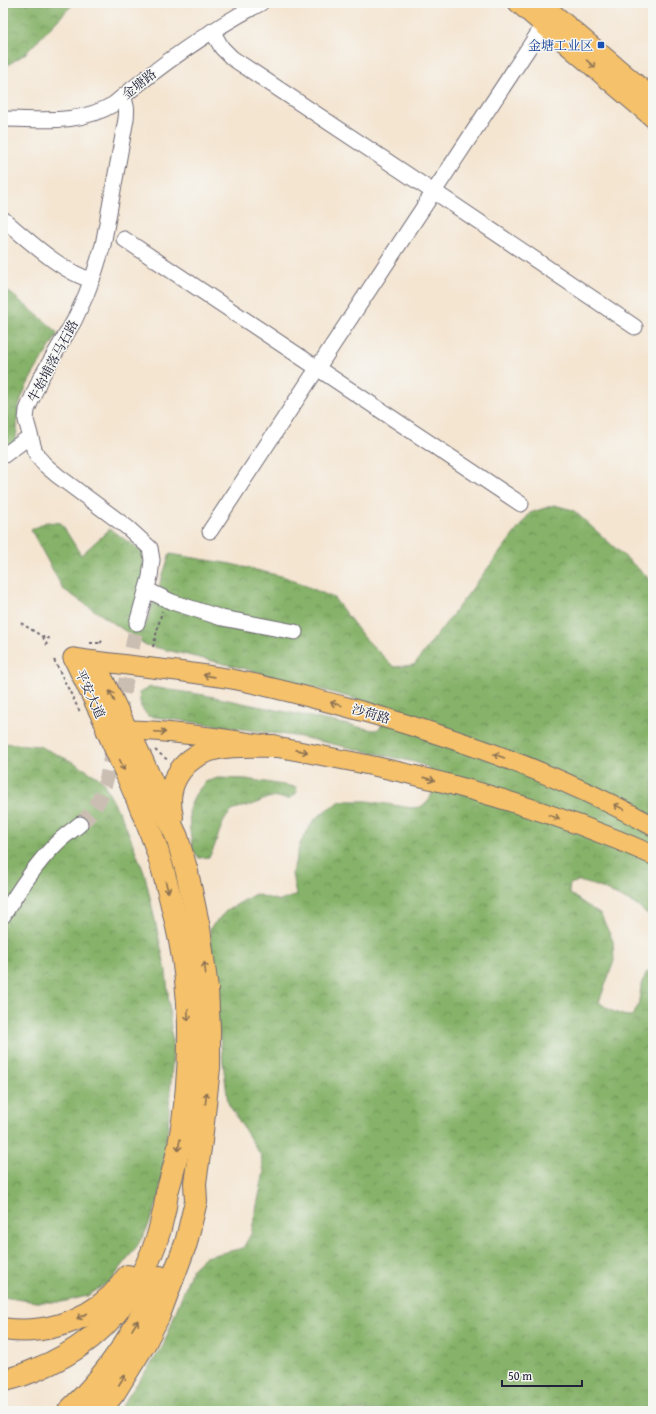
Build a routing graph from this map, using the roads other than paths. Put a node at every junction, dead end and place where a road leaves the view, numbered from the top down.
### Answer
1 (261, 3) edge
2 (518, 3) edge
3 (545, 13) edge
4 (212, 31) junction
5 (123, 97) junction
6 (653, 98) edge
7 (653, 118) edge
8 (3, 119) edge
9 (434, 192) junction
10 (3, 219) edge
11 (124, 239) dead end
12 (92, 280) junction
13 (635, 327) dead end
14 (317, 368) junction
15 (30, 437) junction
16 (3, 456) edge
17 (521, 504) dead end
18 (210, 531) dead end
19 (147, 590) junction
20 (137, 623) tunnel mouth
21 (295, 632) dead end
22 (73, 658) joint
23 (95, 661) junction
24 (107, 729) junction
25 (128, 730) junction
26 (274, 746) junction
27 (80, 824) tunnel mouth
28 (653, 826) edge
29 (179, 844) junction
30 (653, 856) edge
31 (3, 916) edge
32 (195, 1183) junction
33 (167, 1196) junction
34 (3, 1329) edge
35 (3, 1380) edge
36 (69, 1411) edge
37 (99, 1411) edge

1 - 4 street, 金塘路
2 - 3 main road
3 - 6 main road
3 -> 7 main road
3 - 9 street
4 - 5 street, 金塘路
4 - 9 street
5 - 8 street, 金塘路
5 - 12 street, 牛始埔落马石路
9 - 13 street
9 - 14 street
10 - 12 street
11 - 14 street
12 - 15 street, 牛始埔落马石路
14 - 17 street
14 - 18 street
15 - 16 street
15 - 19 street, 牛始埔落马石路
19 - 20 street, 牛始埔落马石路
19 - 21 street
22 - 23 main road, 沙荷路
22 - 24 main road, 平安大道
25 -> 23 main road, 平安大道
28 -> 23 main road, 沙荷路
24 - 25 main road
24 -> 33 highway
25 -> 26 main road
25 - 29 highway
26 - 29 highway
26 -> 30 main road
27 - 31 street
32 -> 29 highway
36 -> 32 highway
37 -> 32 highway
33 -> 34 highway
33 - 35 highway

